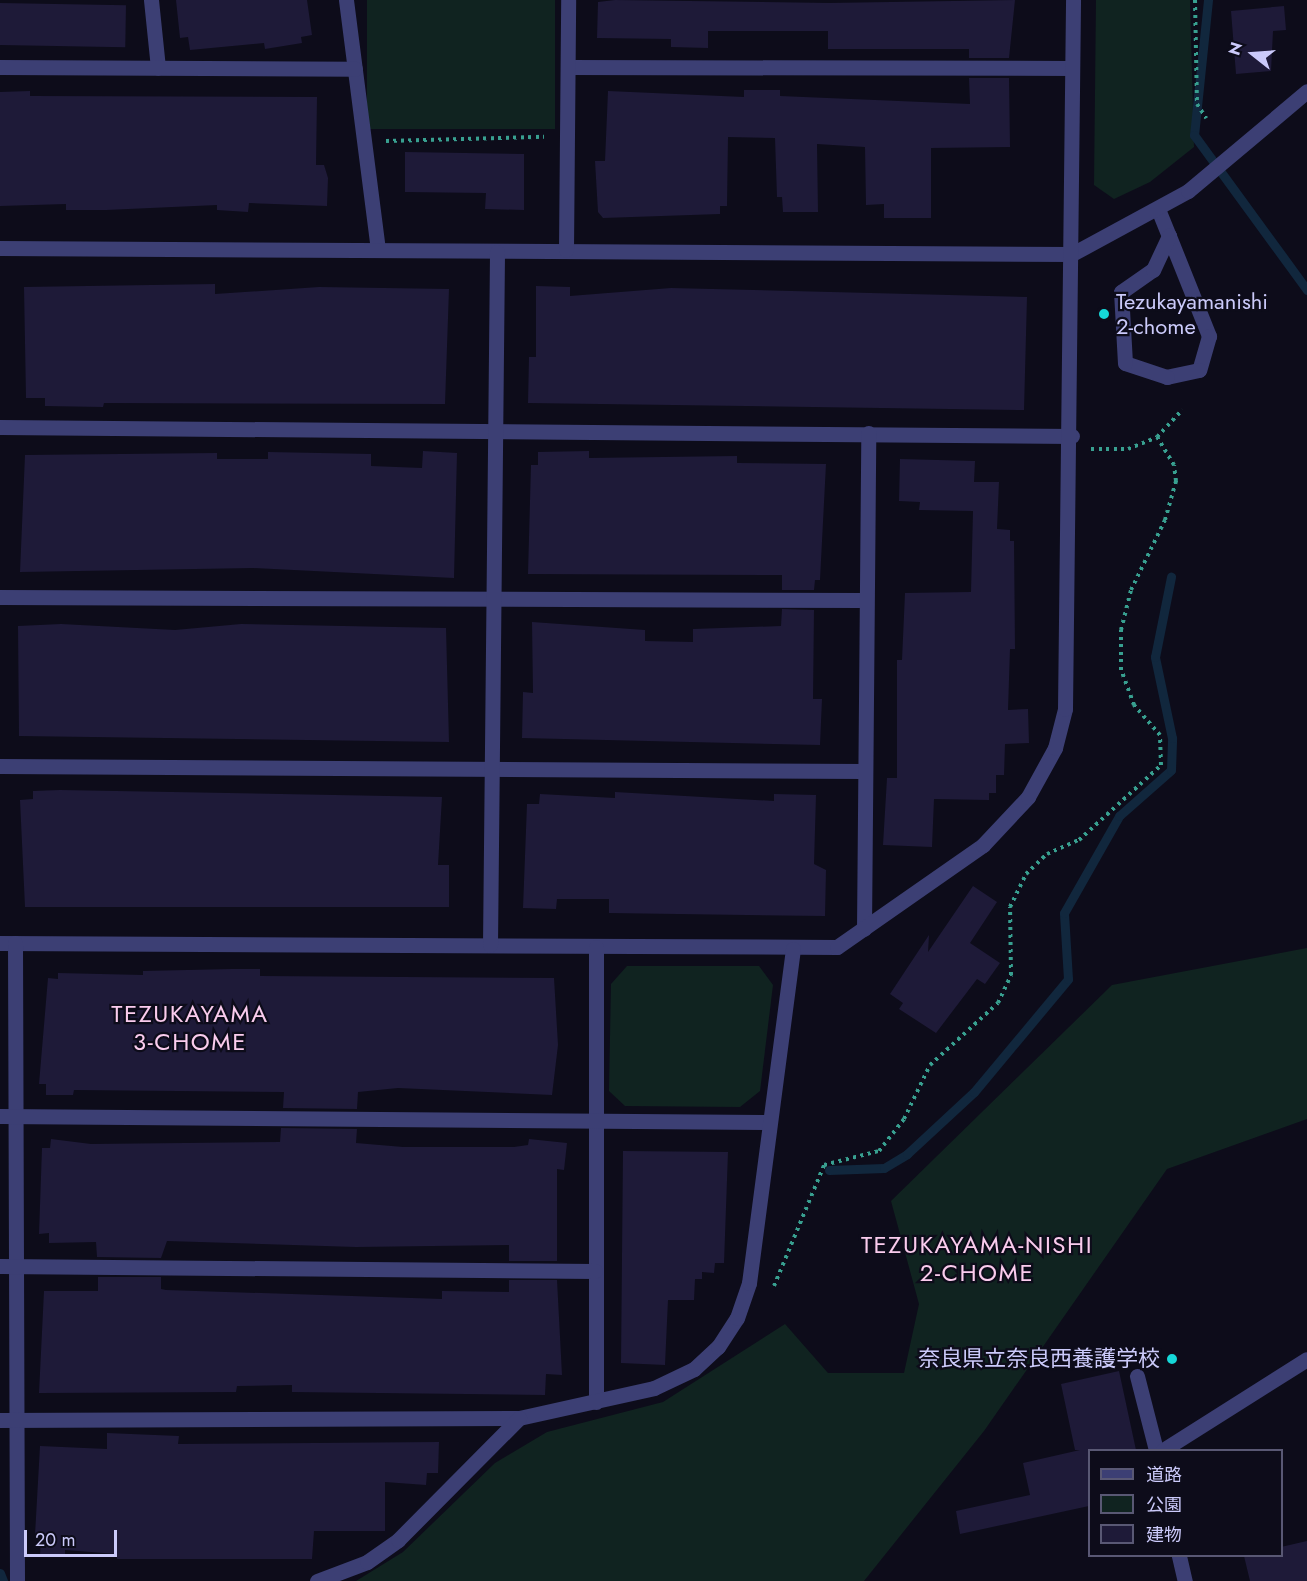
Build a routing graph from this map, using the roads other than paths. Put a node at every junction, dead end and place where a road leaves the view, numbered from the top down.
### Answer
1 (151, 0) edge
2 (346, 0) edge
3 (568, 0) edge
4 (1073, 0) edge
5 (0, 67) edge
6 (568, 67) junction
7 (158, 68) junction
8 (1072, 68) junction
9 (355, 69) junction
10 (1307, 91) edge
11 (1158, 209) junction
12 (1169, 236) junction
13 (0, 248) edge
14 (378, 249) junction
15 (566, 250) junction
16 (497, 252) junction
17 (1072, 254) junction
18 (0, 427) edge
19 (495, 432) junction
20 (868, 433) junction
21 (1072, 442) junction
22 (0, 597) edge
23 (494, 598) junction
24 (864, 600) junction
25 (0, 766) edge
26 (492, 767) junction
27 (864, 771) junction
28 (864, 929) junction
29 (7, 943) edge
30 (490, 945) junction
31 (596, 947) junction
32 (793, 949) junction
33 (7, 1116) edge
34 (594, 1119) junction
35 (769, 1122) junction
36 (7, 1266) edge
37 (595, 1271) junction
38 (1307, 1359) edge
39 (1137, 1376) dead end
40 (597, 1402) junction
41 (519, 1418) junction
42 (7, 1420) edge
43 (1155, 1449) edge
44 (1165, 1449) edge
45 (1179, 1557) edge
46 (17, 1581) edge
47 (317, 1581) edge
48 (1185, 1581) edge

1 - 7 street
2 - 9 street
3 - 6 street
4 - 8 street
5 - 7 street
6 - 8 street
6 - 15 street
7 - 9 street
8 - 17 street
9 - 14 street
10 - 11 street
11 - 12 street
11 - 17 street
12 - 12 street
13 - 14 street
14 - 16 street
15 - 16 street
15 - 17 street
16 - 19 street
17 - 21 street
18 - 19 street
19 - 20 street
19 - 23 street
20 - 21 street
20 - 24 street
21 - 28 street
22 - 23 street
23 - 24 street
23 - 26 street
24 - 27 street
25 - 26 street
26 - 27 street
26 - 30 street
27 - 28 street
28 - 32 street
29 - 30 street
29 - 33 street
30 - 31 street
31 - 32 street
31 - 34 street
32 - 35 street
33 - 34 street
33 - 36 street
34 - 35 street
34 - 37 street
35 - 40 street
36 - 37 street
36 - 42 street
37 - 40 street
38 - 44 street
39 - 43 street
40 - 41 street
41 - 42 street
41 - 47 street
42 - 46 street
45 - 48 street

